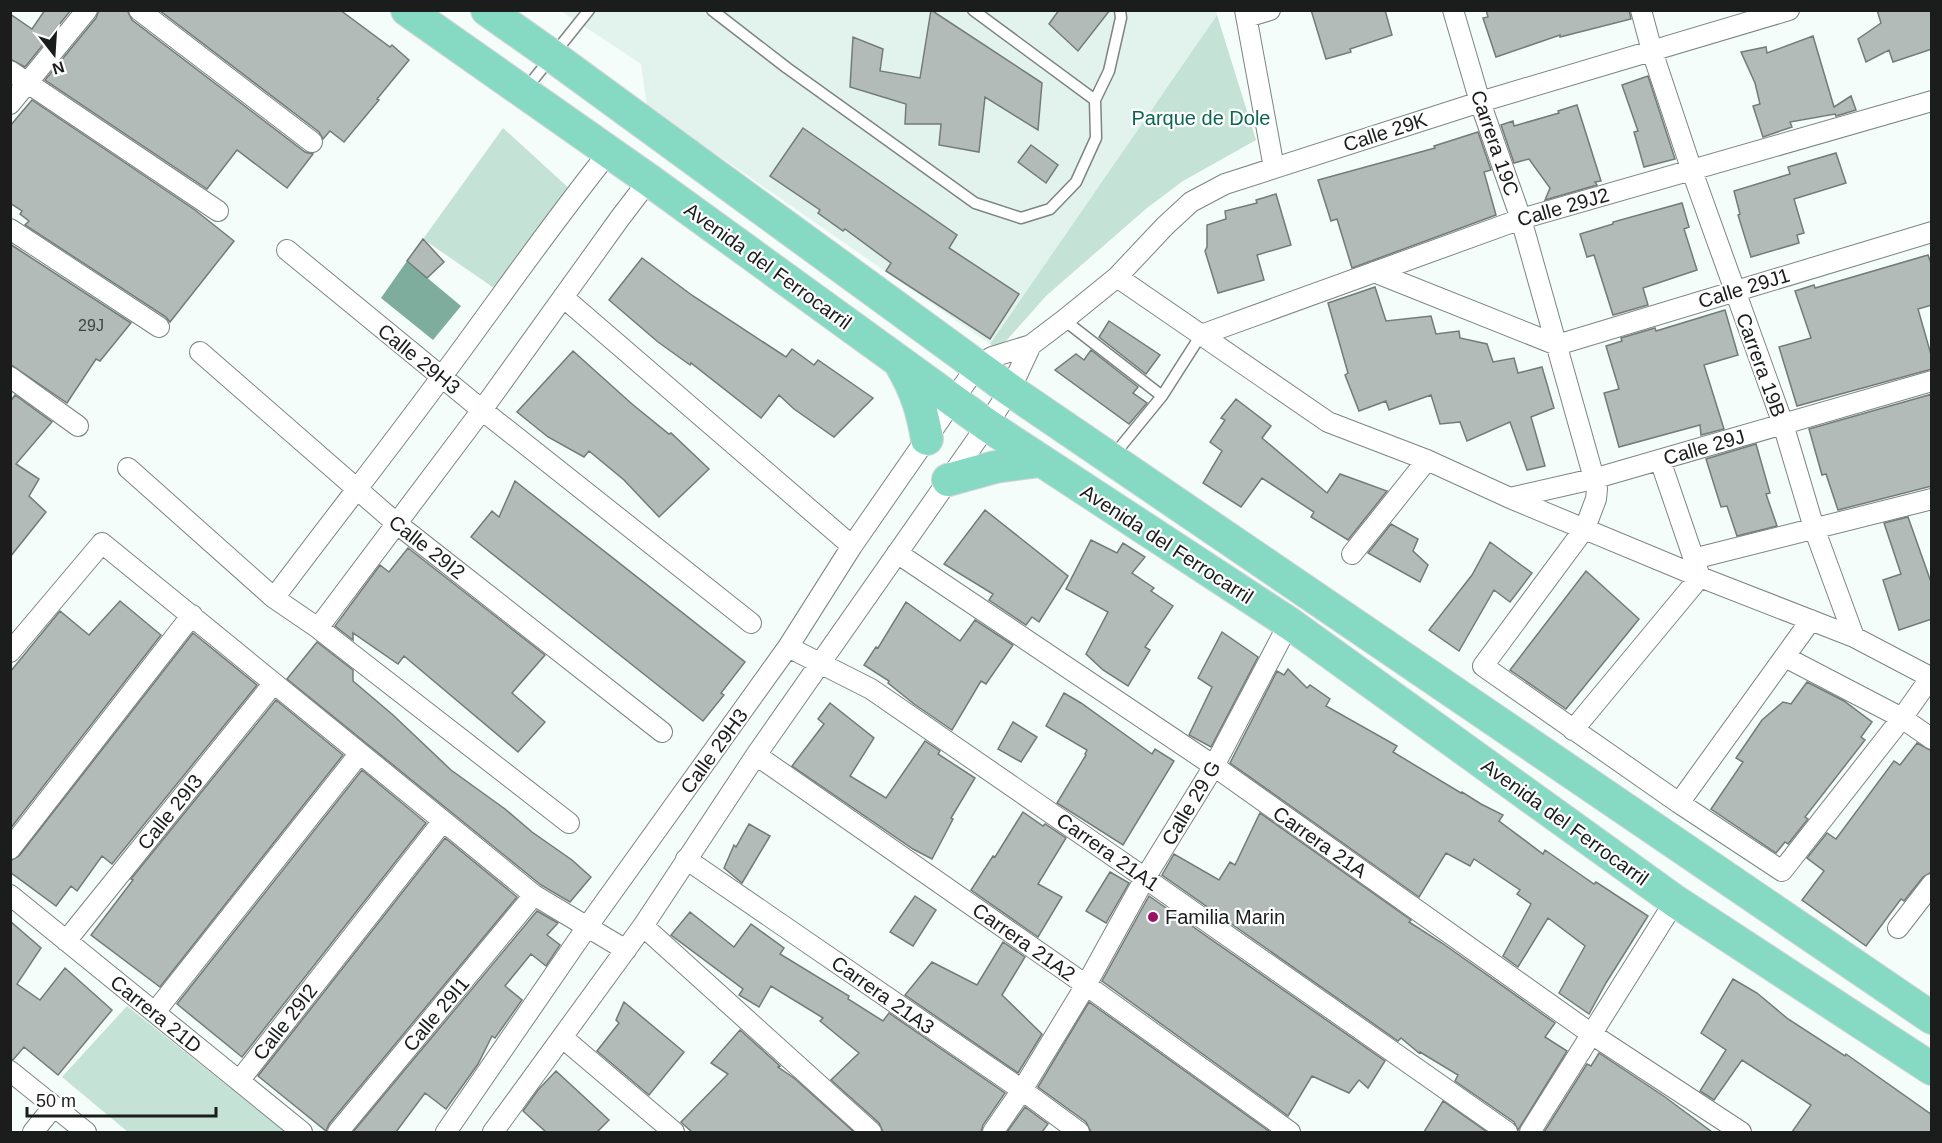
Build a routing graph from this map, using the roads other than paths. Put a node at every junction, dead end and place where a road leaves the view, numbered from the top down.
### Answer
1 (87, 10) edge
2 (140, 10) edge
3 (407, 10) edge
4 (487, 10) edge
5 (589, 10) edge
6 (712, 10) edge
7 (973, 10) edge
8 (1120, 10) edge
9 (1270, 10) edge
10 (1454, 10) edge
11 (1641, 10) edge
12 (1789, 10) edge
13 (1246, 14) edge
14 (1652, 51) junction
15 (551, 55) junction
16 (10, 71) edge
17 (27, 83) junction
18 (523, 92) junction
19 (1095, 100) junction
20 (1932, 101) edge
21 (1480, 102) junction
22 (10, 104) edge
23 (312, 142) dead end
24 (609, 152) junction
25 (1274, 168) junction
26 (1692, 171) junction
27 (649, 180) junction
28 (218, 211) dead end
29 (1521, 219) junction
30 (10, 229) edge
31 (1932, 232) edge
32 (286, 250) dead end
33 (1374, 272) junction
34 (1117, 277) junction
35 (1735, 291) junction
36 (563, 297) junction
37 (1064, 320) junction
38 (159, 327) dead end
39 (1202, 335) junction
40 (1031, 345) junction
41 (1557, 345) junction
42 (200, 352) dead end
43 (899, 362) junction
44 (977, 366) junction
45 (10, 376) edge
46 (442, 377) junction
47 (1932, 381) edge
48 (1010, 390) junction
49 (1162, 396) junction
50 (952, 400) junction
51 (483, 410) junction
52 (1783, 424) junction
53 (987, 425) junction
54 (78, 426) dead end
55 (927, 439) junction
56 (1111, 459) junction
57 (1427, 460) junction
58 (1660, 460) junction
59 (1040, 461) junction
60 (128, 468) dead end
61 (1593, 479) junction
62 (948, 480) junction
63 (356, 488) junction
64 (1510, 498) junction
65 (1932, 499) edge
66 (396, 523) junction
67 (1585, 528) junction
68 (1814, 528) junction
69 (852, 546) junction
70 (897, 553) junction
71 (1352, 554) dead end
72 (1693, 559) junction
73 (1700, 578) junction
74 (274, 598) junction
75 (192, 615) junction
76 (1812, 620) junction
77 (751, 622) dead end
78 (1289, 623) junction
79 (318, 628) junction
80 (1854, 636) junction
81 (788, 647) junction
82 (10, 652) edge
83 (1785, 657) junction
84 (821, 663) junction
85 (1931, 677) edge
86 (274, 683) junction
87 (1902, 718) junction
88 (1573, 730) junction
89 (662, 732) dead end
90 (1932, 739) edge
91 (360, 753) junction
92 (756, 755) junction
93 (1214, 766) junction
94 (1679, 802) junction
95 (443, 821) junction
96 (569, 823) dead end
97 (10, 849) edge
98 (687, 859) junction
99 (1145, 878) junction
100 (1932, 884) edge
101 (10, 895) edge
102 (534, 895) junction
103 (1675, 901) junction
104 (643, 926) junction
105 (587, 927) junction
106 (1898, 928) dead end
107 (66, 941) junction
108 (626, 950) junction
109 (1086, 985) junction
110 (154, 1012) junction
111 (1932, 1018) edge
112 (1593, 1035) junction
113 (563, 1038) junction
114 (1932, 1069) edge
115 (10, 1071) edge
116 (239, 1081) junction
117 (1022, 1090) junction
118 (54, 1106) junction
119 (33, 1132) edge
120 (86, 1132) edge
121 (302, 1132) edge
122 (338, 1132) edge
123 (446, 1132) edge
124 (493, 1132) edge
125 (674, 1132) edge
126 (870, 1132) edge
127 (993, 1132) edge
128 (1079, 1132) edge
129 (1290, 1132) edge
130 (1508, 1132) edge
131 (1530, 1132) edge
132 (1742, 1132) edge

1 - 17 street
2 - 23 street
3 - 18 main road, Avenida del Ferrocarril
4 - 15 main road, Avenida del Ferrocarril
5 - 15 lane
6 - 19 lane
7 - 19 lane
8 - 19 lane
9 - 13 street
10 - 21 street, Carrera 19C
11 - 14 street, Carrera 19B
12 - 14 street, Calle 29K
13 - 25 street
14 - 21 street, Calle 29K
14 - 26 street, Carrera 19B
15 - 18 lane
15 - 44 main road, Avenida del Ferrocarril
16 - 17 street
17 - 22 street
17 - 28 street
18 - 24 main road, Avenida del Ferrocarril
20 - 26 street, Calle 29J2
21 - 25 street, Calle 29K
21 - 29 street, Carrera 19C
24 - 27 main road, Avenida del Ferrocarril
24 - 46 street
25 - 34 street, Calle 29K
26 - 29 street, Calle 29J2
26 - 35 street, Carrera 19B
27 - 36 street
27 - 43 main road, Avenida del Ferrocarril
29 - 33 street, Calle 29J2
29 - 41 street, Carrera 19C
30 - 38 street
31 - 35 street, Calle 29J1
32 - 46 street, Calle 29H3
33 - 39 street, Calle 29J2
33 - 41 street
34 - 37 street, Calle 29K
34 - 39 street
35 - 41 street, Calle 29J1
35 - 52 street, Carrera 19B
36 - 51 street
36 - 69 street
37 - 40 street, Calle 29K
37 - 49 lane
39 - 49 lane
39 - 57 street
40 - 44 street, Calle 29K
40 - 48 street, Calle 29K
41 - 61 street, Carrera 19C
42 - 63 street, Calle 29I2
43 - 50 main road, Avenida del Ferrocarril
43 - 55 main road
44 - 48 main road, Avenida del Ferrocarril
44 - 50 street, Calle 29H3
45 - 54 street
46 - 51 street, Calle 29H3
46 - 63 street
47 - 52 street, Calle 29J
48 - 53 street, Calle 29H3
48 - 56 main road, Avenida del Ferrocarril
49 - 56 lane
50 - 53 main road, Avenida del Ferrocarril
50 - 55 street, Calle 29H3
51 - 66 street
51 - 77 street, Calle 29H3
52 - 58 street, Calle 29J
52 - 68 street, Carrera 19B
53 - 59 main road, Avenida del Ferrocarril
53 - 62 street, Calle 29H3
55 - 69 street, Calle 29H3
56 - 111 main road, Avenida del Ferrocarril
57 - 64 street
57 - 71 street
58 - 61 street, Calle 29J
58 - 72 street
59 - 62 main road
59 - 78 main road, Avenida del Ferrocarril
60 - 74 street
61 - 64 street, Calle 29J
61 - 67 street, Carrera 19C
62 - 70 street, Calle 29H3
63 - 66 street, Calle 29I2
63 - 74 street
64 - 67 street
65 - 68 street
66 - 79 street
66 - 89 street, Calle 29I2
67 - 73 street
67 - 88 street, Carrera 19C
68 - 72 street
68 - 80 street, Carrera 19B
69 - 81 street, Calle 29H3
70 - 84 street, Calle 29H3
70 - 93 street, Carrera 21A
72 - 73 street
73 - 76 street
73 - 88 street
74 - 79 street
75 - 82 street
75 - 86 street
75 - 97 street
76 - 80 street
76 - 83 street
78 - 93 street, Calle 29 G
78 - 103 main road, Avenida del Ferrocarril
79 - 96 street
80 - 85 street
81 - 84 street, Carrera 21A1
81 - 105 street, Calle 29H3
83 - 87 street
83 - 94 street
84 - 92 street, Calle 29H3
84 - 99 street, Carrera 21A1
85 - 87 street
86 - 91 street
86 - 107 street, Calle 29I3
87 - 90 street
87 - 94 street
88 - 94 street
91 - 95 street
91 - 110 street
92 - 98 street, Calle 29H3
92 - 109 street, Carrera 21A2
93 - 99 street, Calle 29 G
93 - 112 street, Carrera 21A
95 - 102 street
95 - 116 street, Calle 29I2
98 - 104 street, Calle 29H3
98 - 117 street, Carrera 21A3
99 - 109 street, Calle 29 G
99 - 130 street, Carrera 21A1
100 - 106 street
101 - 107 street, Carrera 21D
102 - 105 street
102 - 122 street, Calle 29I1
103 - 112 street
103 - 114 main road, Avenida del Ferrocarril
104 - 108 street, Calle 29H3
104 - 126 street
105 - 108 street
105 - 123 street, Calle 29H3
107 - 110 street, Carrera 21D
108 - 113 street, Calle 29H3
109 - 117 street, Calle 29 G
109 - 129 street, Carrera 21A2
110 - 116 street, Carrera 21D
112 - 131 street
112 - 132 street, Carrera 21A
113 - 124 street, Calle 29H3
113 - 125 street
115 - 118 street
116 - 121 street, Carrera 21D
117 - 127 street, Calle 29 G
117 - 128 street, Carrera 21A3
118 - 119 street
118 - 120 street

